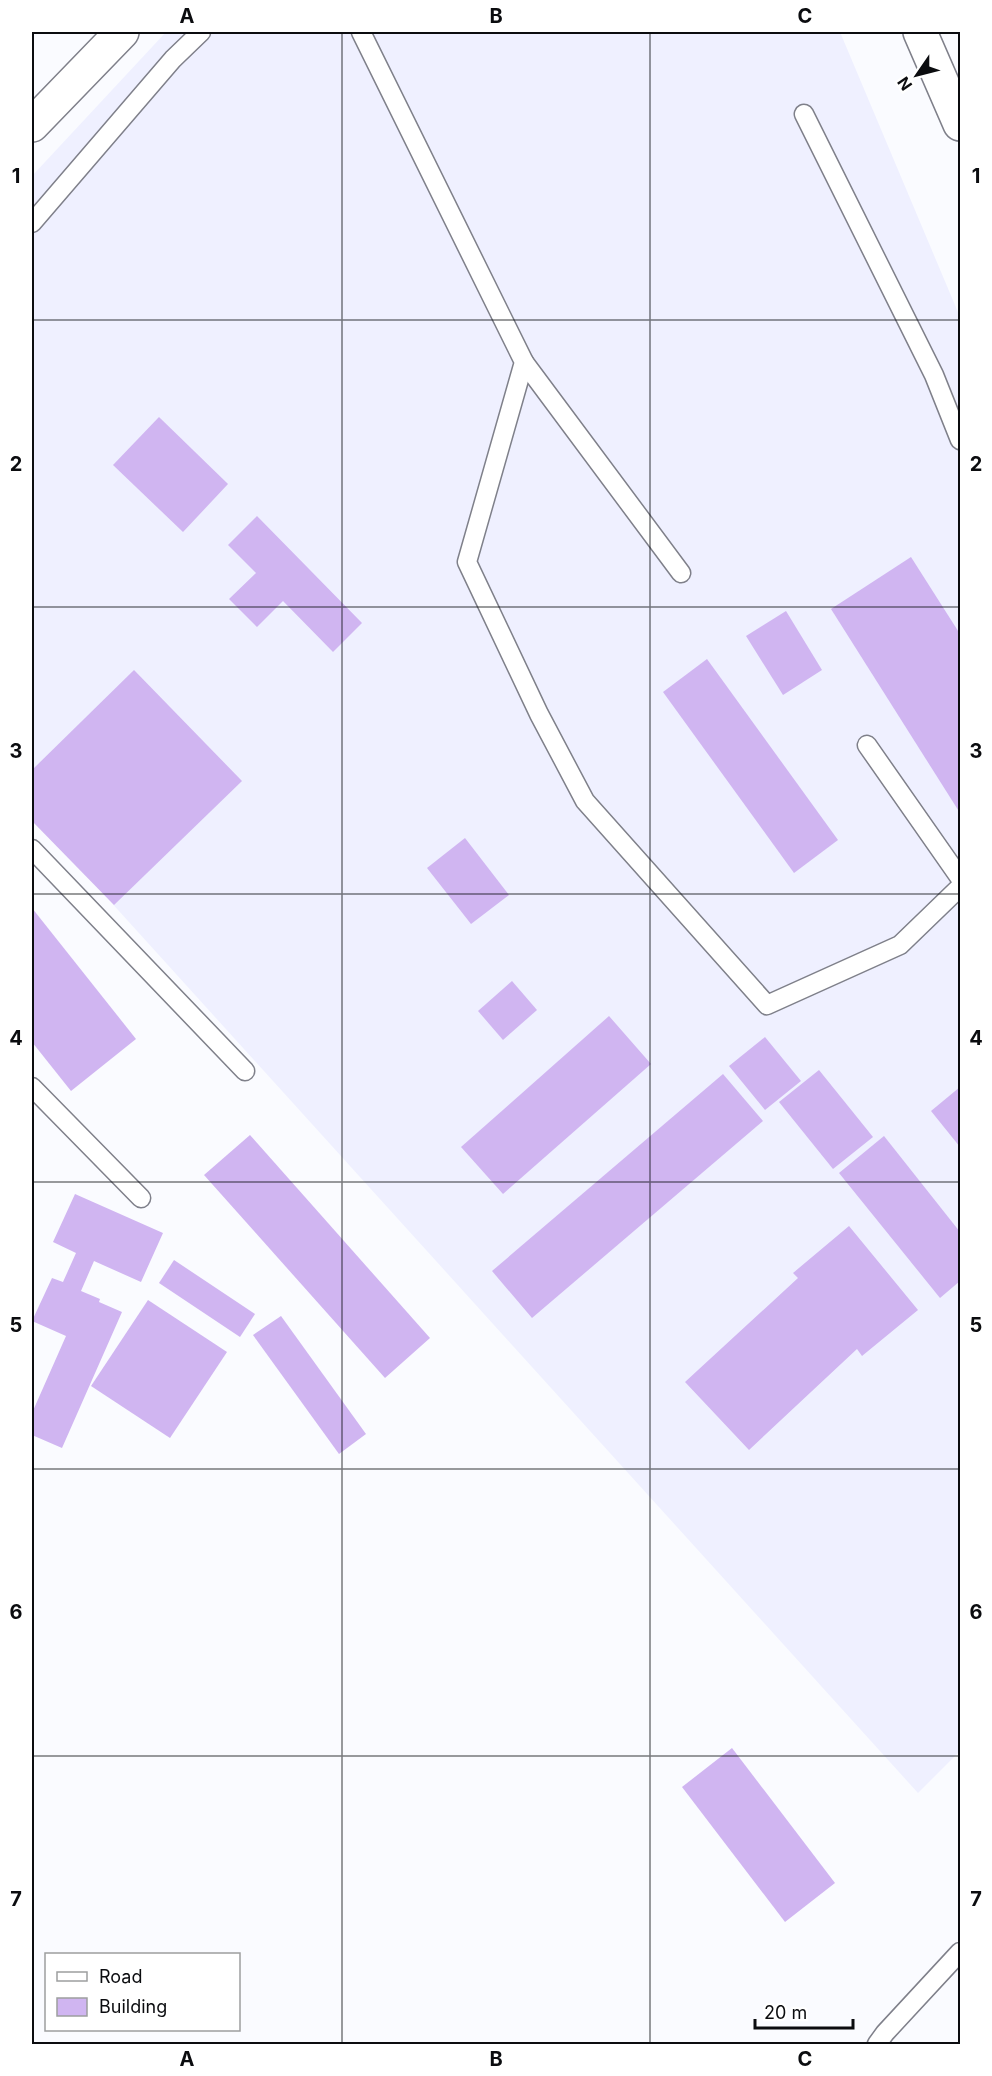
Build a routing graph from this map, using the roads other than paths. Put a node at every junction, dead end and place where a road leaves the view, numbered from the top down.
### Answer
1 (122, 32) edge
2 (201, 32) edge
3 (361, 32) edge
4 (920, 32) edge
5 (804, 114) dead end
6 (960, 124) edge
7 (32, 125) edge
8 (32, 223) edge
9 (524, 362) junction
10 (960, 440) edge
11 (681, 573) dead end
12 (867, 745) dead end
13 (32, 849) edge
14 (960, 878) edge
15 (960, 887) edge
16 (245, 1071) dead end
17 (32, 1087) edge
18 (141, 1198) dead end
19 (960, 1952) edge
20 (877, 2044) edge

1 - 7 street
2 - 8 lane
3 - 9 lane
4 - 6 street
5 - 10 lane
9 - 11 lane
9 - 15 lane
12 - 14 lane
13 - 16 lane
17 - 18 lane
19 - 20 lane

